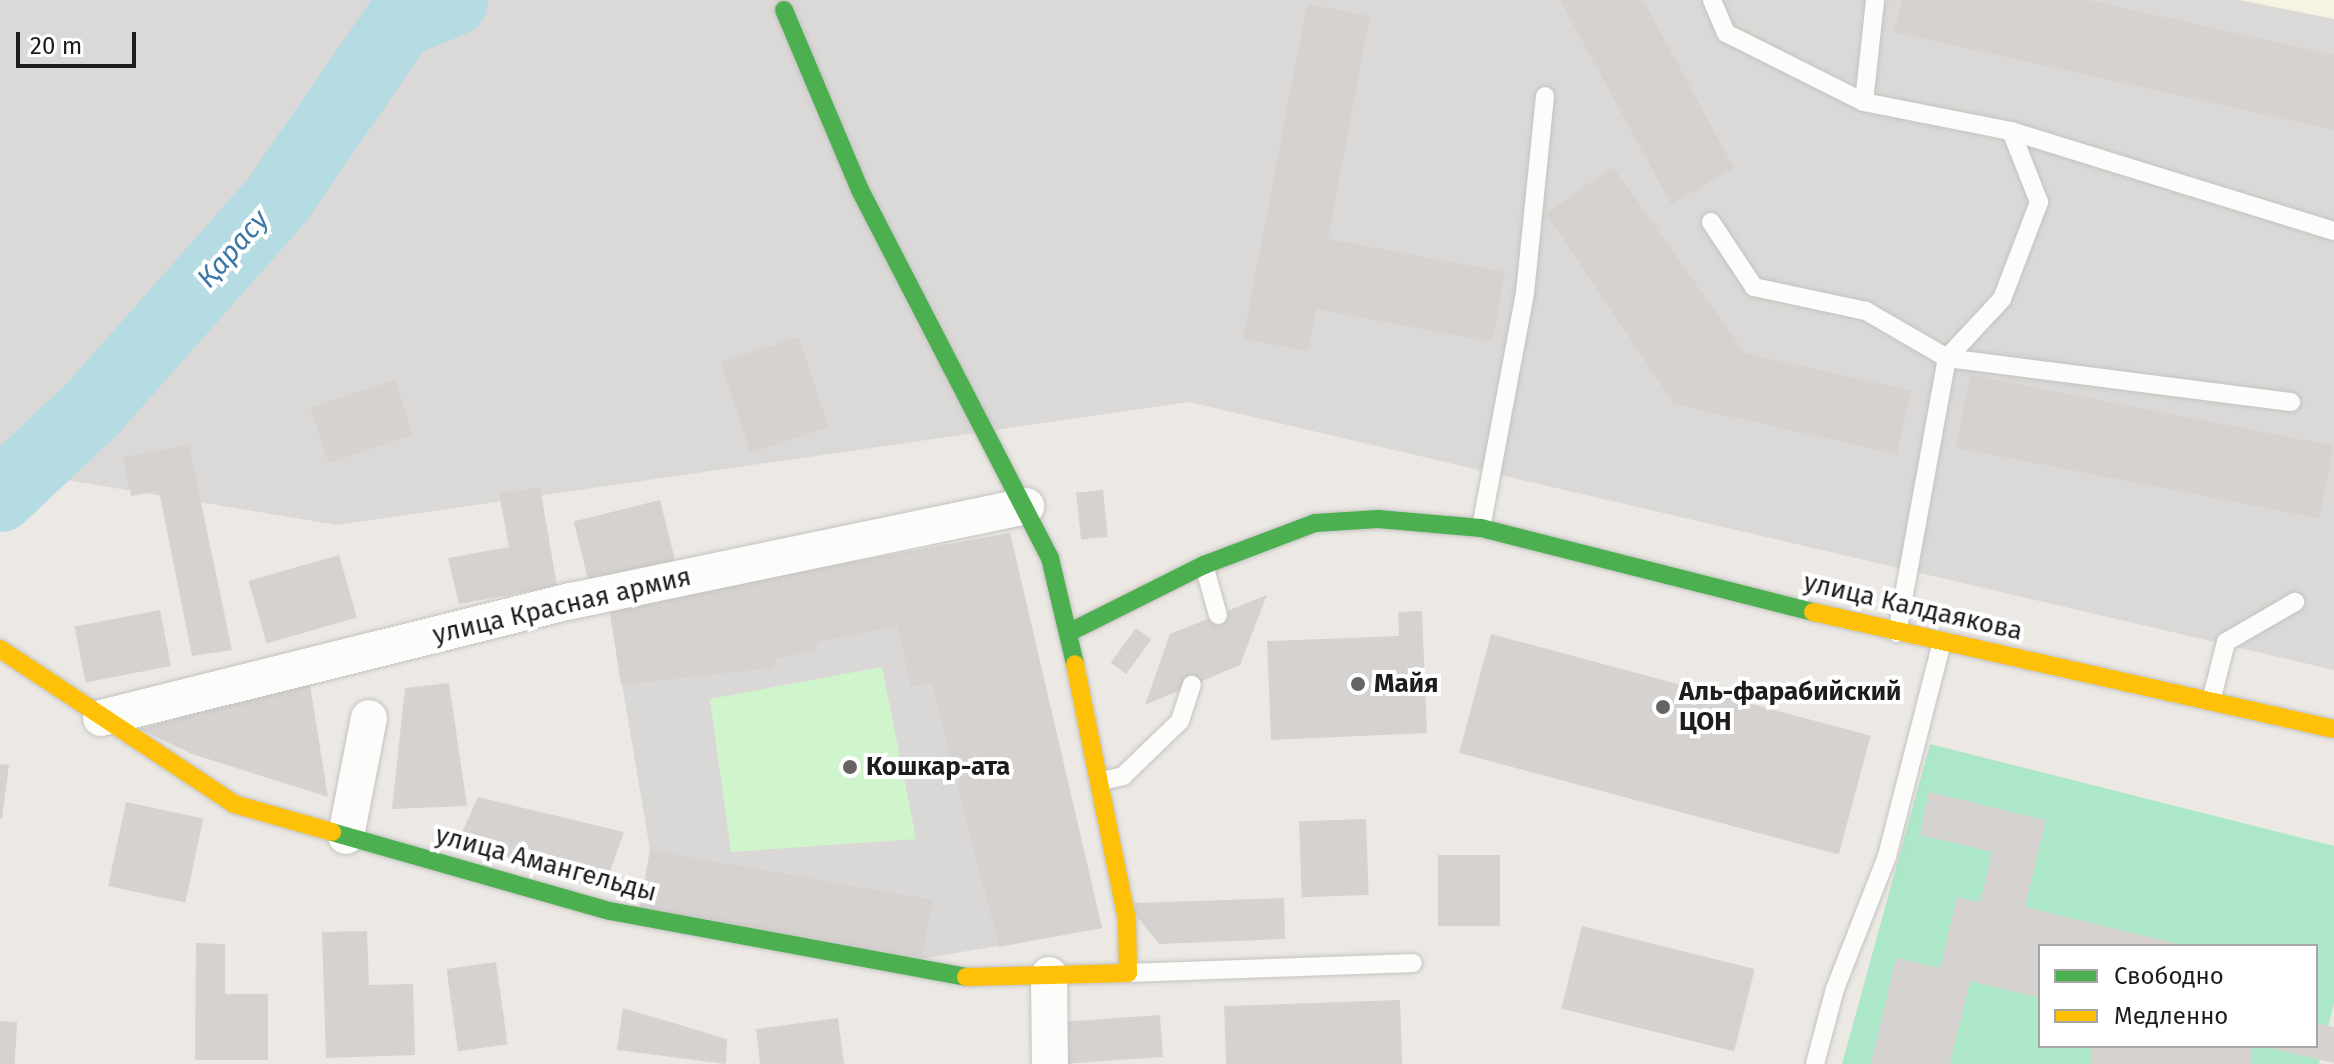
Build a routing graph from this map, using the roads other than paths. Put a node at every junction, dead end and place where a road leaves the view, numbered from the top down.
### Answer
1 (1712, 0) edge
2 (1875, 0) edge
3 (784, 10) dead end
4 (1545, 96) dead end
5 (1864, 102) junction
6 (2011, 131) junction
7 (1711, 222) dead end
8 (2334, 231) edge
9 (1947, 358) junction
10 (2291, 402) dead end
11 (1026, 506) junction
12 (1481, 528) junction
13 (1204, 565) junction
14 (2295, 602) dead end
15 (1218, 615) dead end
16 (1070, 632) junction
17 (1897, 633) junction
18 (1942, 642) junction
19 (0, 649) edge
20 (1192, 685) dead end
21 (2212, 697) junction
22 (101, 718) junction
23 (369, 718) dead end
24 (2334, 729) edge
25 (1102, 781) junction
26 (346, 836) junction
27 (1413, 963) dead end
28 (1128, 973) junction
29 (1049, 975) junction
30 (1050, 1064) edge
31 (1815, 1064) edge

1 - 5 lane
2 - 5 lane
3 - 11 street
4 - 12 lane
5 - 6 lane
6 - 8 lane
6 - 9 lane
7 - 9 lane
9 - 10 lane
9 - 17 lane
11 - 16 street
11 - 22 street, улица Красная армия
12 - 13 street, улица Калдаякова
12 - 17 street, улица Калдаякова
13 - 15 lane
13 - 16 street, улица Калдаякова
14 - 21 lane
16 - 25 street
17 - 18 street, улица Калдаякова
18 - 21 street, улица Калдаякова
18 - 31 lane
19 - 22 street, улица Амангельды
20 - 25 lane
21 - 24 street, улица Калдаякова
22 - 26 street, улица Амангельды
23 - 26 street
25 - 28 street
26 - 29 street, улица Амангельды
27 - 28 lane
28 - 29 street, улица Амангельды
29 - 30 street

